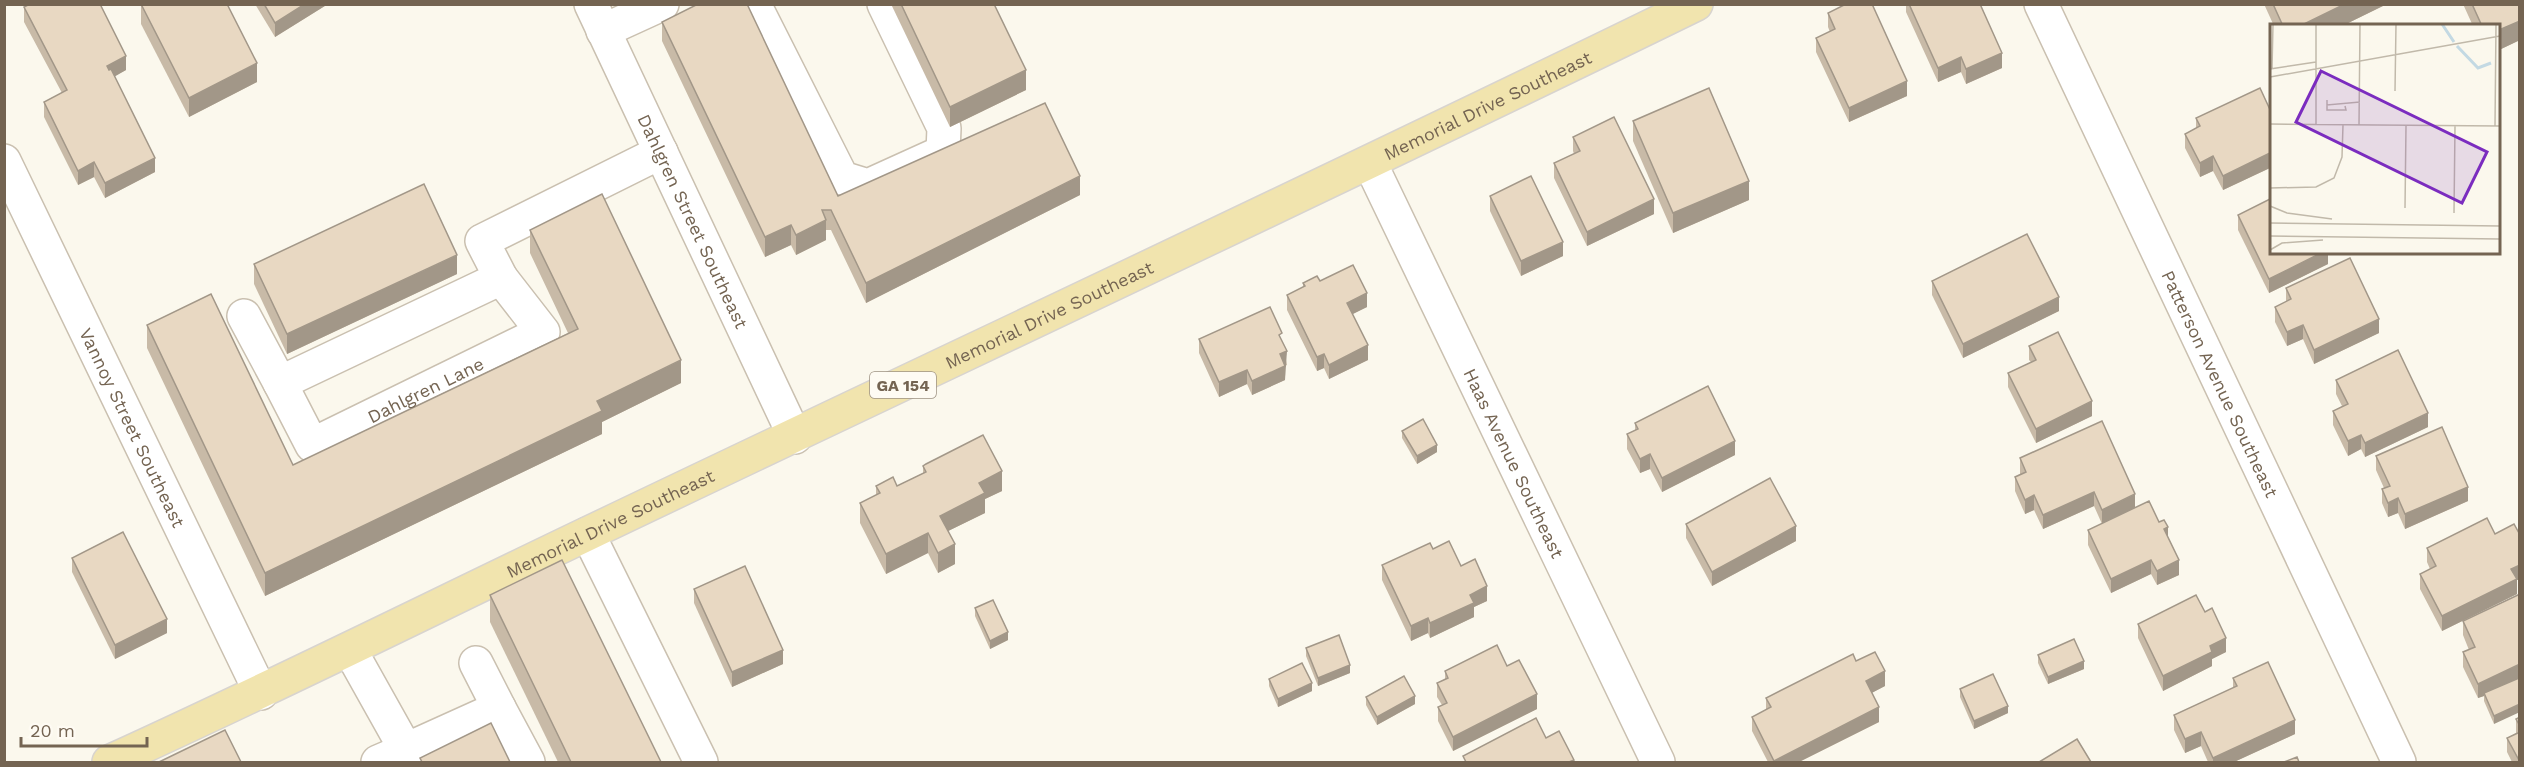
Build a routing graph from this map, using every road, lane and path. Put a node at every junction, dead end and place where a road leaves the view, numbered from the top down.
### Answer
1 (662, 4) edge
2 (754, 4) edge
3 (884, 4) edge
4 (1696, 4) edge
5 (2041, 4) edge
6 (597, 18) edge
7 (660, 152) junction
8 (4, 161) edge
9 (1370, 163) junction
10 (501, 278) junction
11 (244, 316) dead end
12 (280, 382) junction
13 (795, 436) junction
14 (588, 534) junction
15 (350, 650) junction
16 (476, 663) dead end
17 (261, 693) junction
18 (499, 708) junction
19 (392, 756) edge
20 (109, 762) edge
21 (528, 762) edge
22 (701, 762) edge
23 (1658, 762) edge
24 (2399, 762) edge

1 - 6 street
2 - 3 street
4 - 9 main road, Memorial Drive Southeast / GA 154
5 - 24 street, Patterson Avenue Southeast
6 - 7 street, Dahlgren Street Southeast
7 - 10 street, Dahlgren Lane
7 - 13 street, Dahlgren Street Southeast
8 - 17 street, Vannoy Street Southeast
9 - 13 main road, Memorial Drive Southeast / GA 154
9 - 23 street, Haas Avenue Southeast
10 - 12 street
10 - 12 street, Dahlgren Lane
11 - 12 street, Dahlgren Lane
13 - 14 main road, Memorial Drive Southeast / GA 154
14 - 15 main road, Memorial Drive Southeast / GA 154
14 - 22 street
15 - 17 main road, Memorial Drive Southeast / GA 154
15 - 19 street
16 - 18 street
17 - 20 main road, Memorial Drive Southeast / GA 154
18 - 19 street
18 - 21 street

